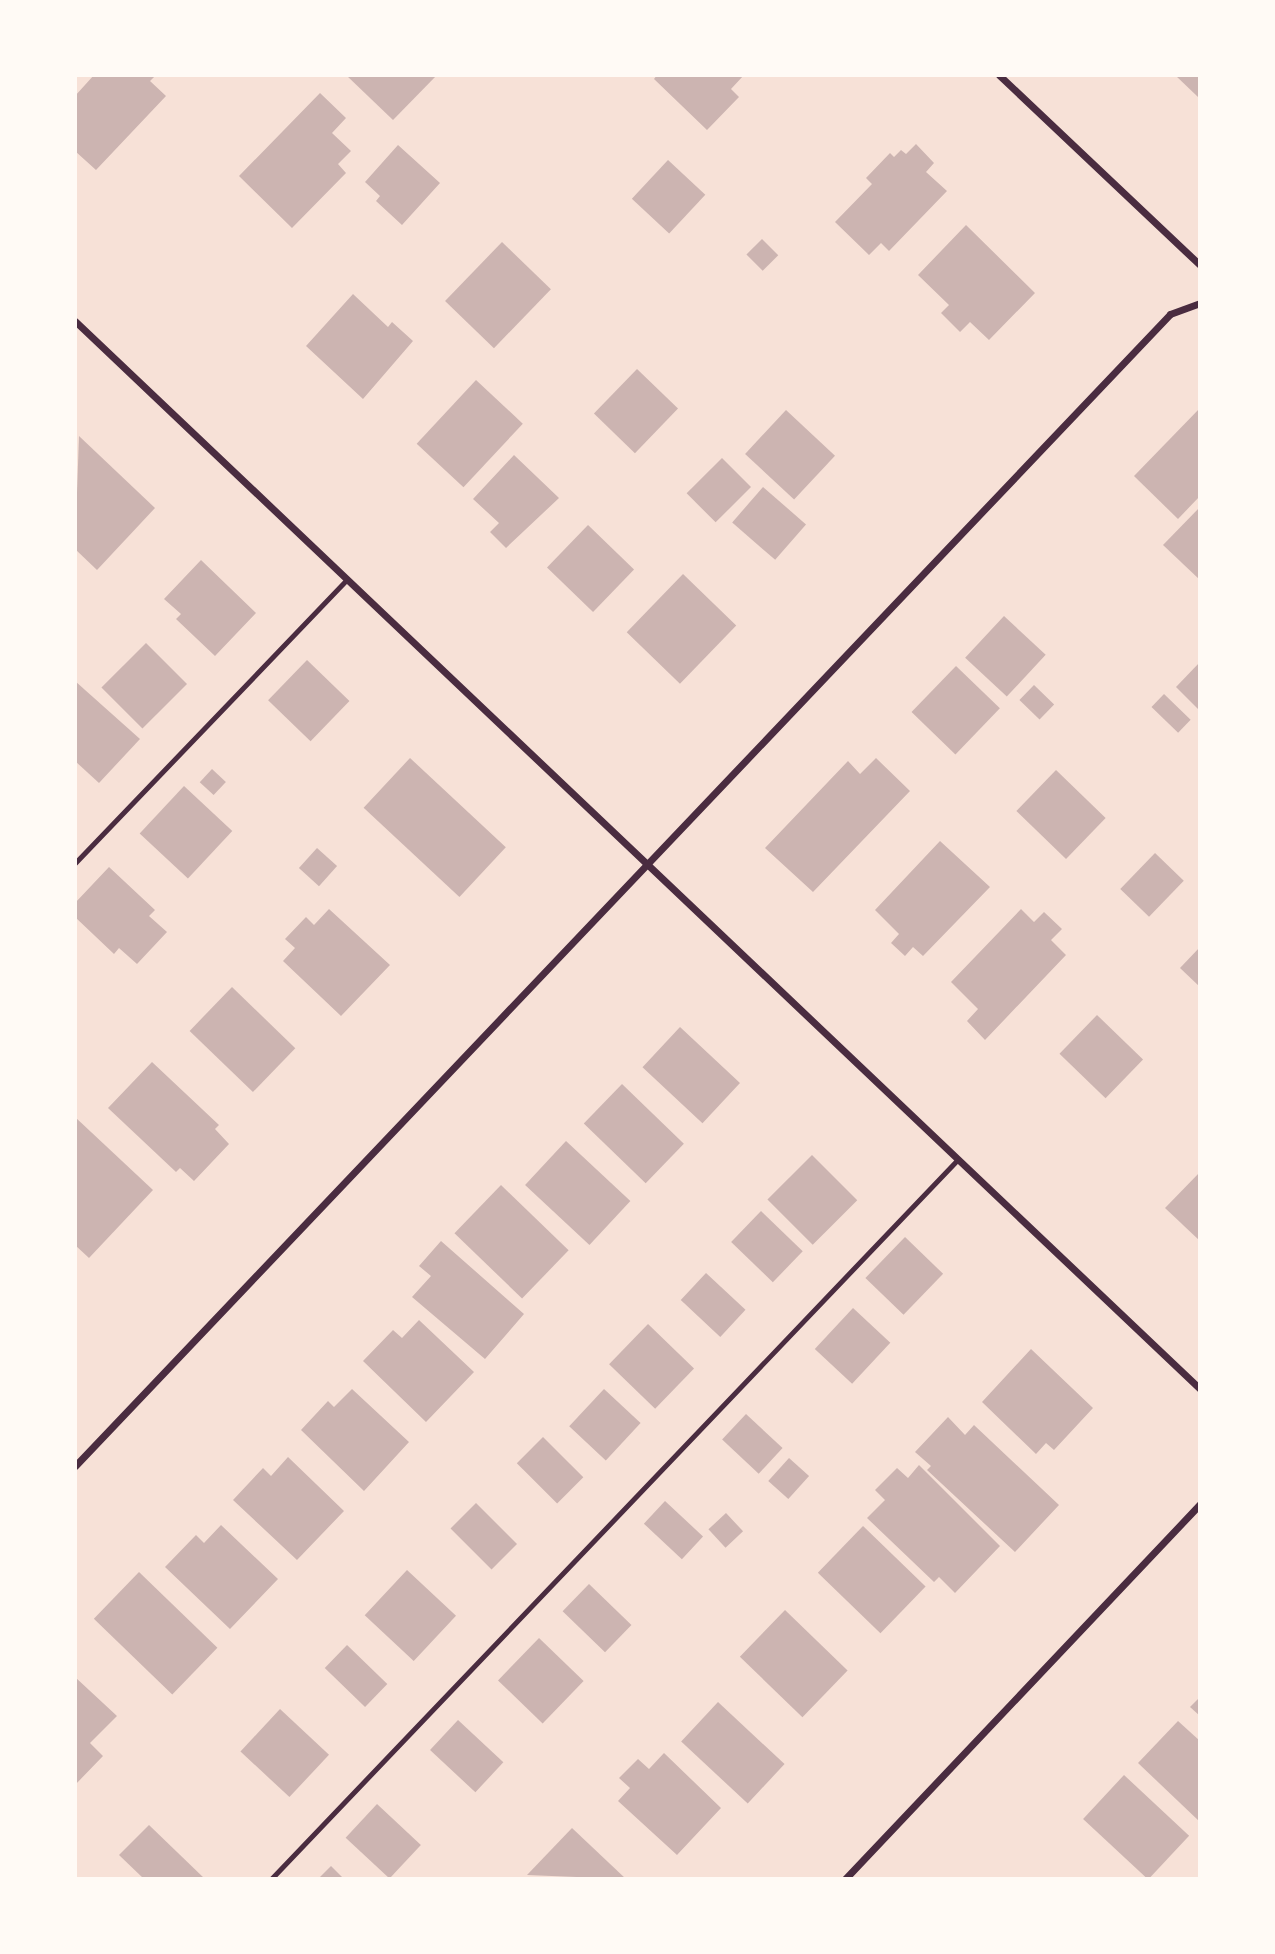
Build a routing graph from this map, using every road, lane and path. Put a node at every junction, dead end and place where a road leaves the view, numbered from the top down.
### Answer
1 (999, 75) edge
2 (1200, 265) edge
3 (1200, 303) edge
4 (75, 321) edge
5 (347, 579) junction
6 (75, 863) edge
7 (648, 865) junction
8 (958, 1159) junction
9 (1200, 1389) edge
10 (75, 1466) edge
11 (1200, 1504) edge
12 (271, 1879) edge
13 (845, 1879) edge

1 - 2 street
3 - 7 street
4 - 5 street
5 - 6 lane
5 - 7 street
7 - 8 street
7 - 10 street
8 - 9 street
8 - 12 lane
11 - 13 street

